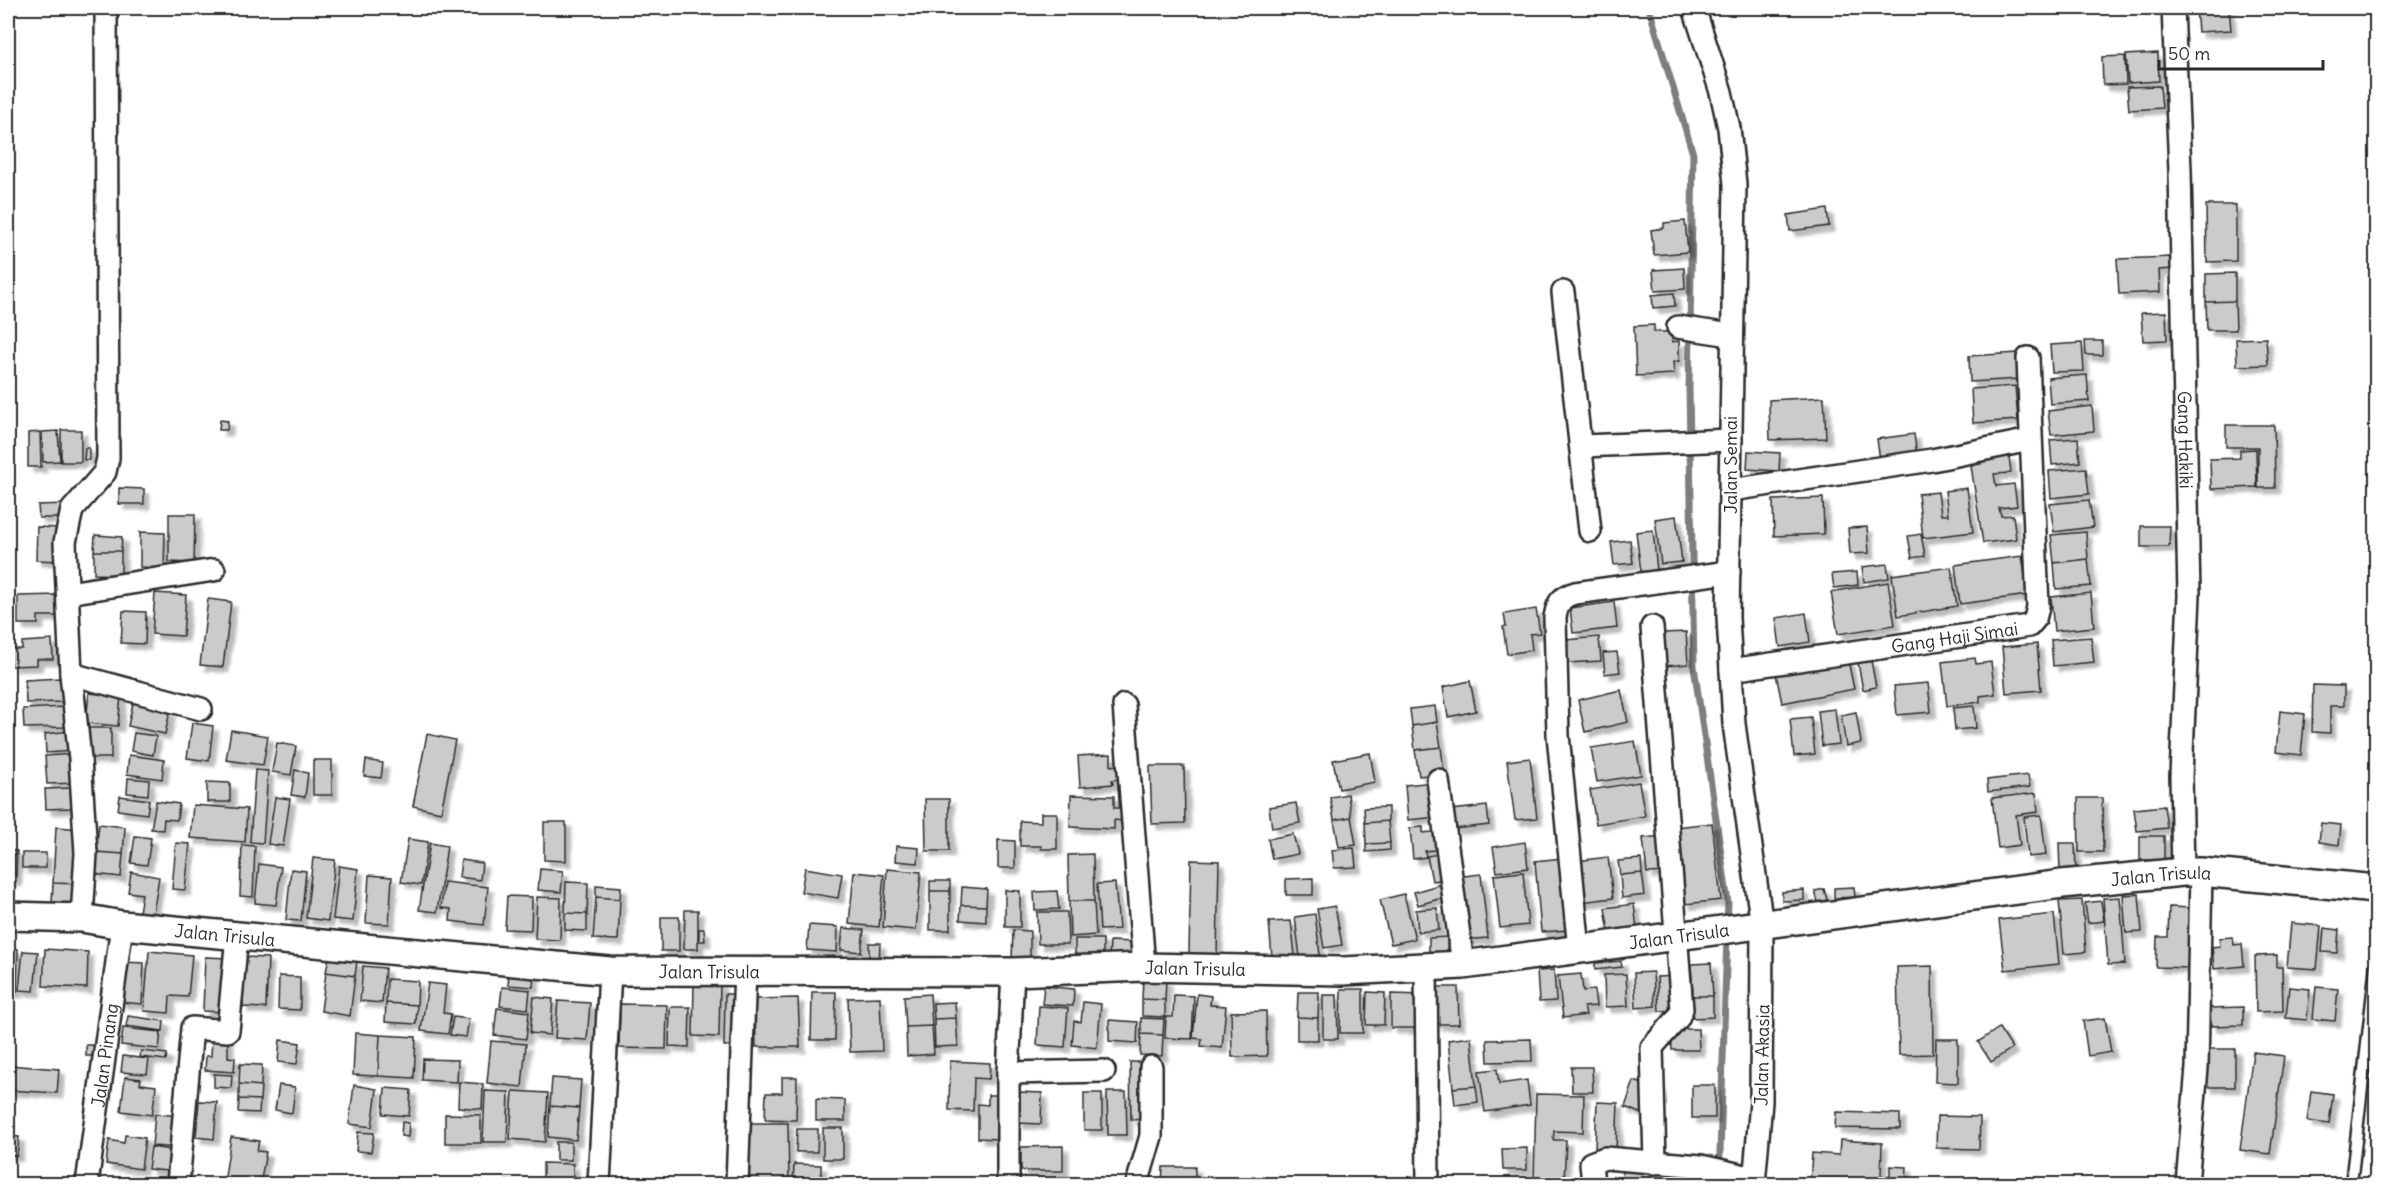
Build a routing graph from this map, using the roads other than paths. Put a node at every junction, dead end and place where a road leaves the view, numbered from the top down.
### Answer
1 (106, 8) edge
2 (1694, 8) edge
3 (2173, 8) edge
4 (1563, 292) dead end
5 (2028, 358) dead end
6 (1731, 440) junction
7 (2030, 440) junction
8 (1582, 446) junction
9 (1731, 490) junction
10 (1590, 531) dead end
11 (214, 570) dead end
12 (1721, 573) junction
13 (68, 593) junction
14 (1652, 627) dead end
15 (1731, 670) junction
16 (71, 674) junction
17 (1124, 705) dead end
18 (201, 709) dead end
19 (1438, 780) dead end
20 (2192, 872) junction
21 (2376, 889) edge
22 (8, 916) edge
23 (82, 918) junction
24 (122, 925) junction
25 (1757, 926) junction
26 (237, 936) junction
27 (1678, 936) junction
28 (1579, 950) junction
29 (2376, 964) edge
30 (1462, 965) junction
31 (1426, 966) junction
32 (1144, 967) junction
33 (745, 970) junction
34 (610, 971) junction
35 (1013, 972) junction
36 (1151, 1067) dead end
37 (1104, 1071) dead end
38 (1008, 1073) junction
39 (1655, 1163) junction
40 (1753, 1180) edge
41 (87, 1185) edge
42 (178, 1185) edge
43 (599, 1185) edge
44 (736, 1185) edge
45 (1008, 1185) edge
46 (1137, 1185) edge
47 (1428, 1185) edge
48 (1593, 1185) edge
49 (2187, 1185) edge
50 (2351, 1185) edge

1 - 13 street
2 - 6 street, Jalan Semai
3 - 20 street, Gang Hakiki
4 - 8 street
5 - 7 street, Gang Haji Simai
6 - 8 street
6 - 9 street, Jalan Semai
7 - 9 street
7 - 15 street, Gang Haji Simai
8 - 10 street
9 - 12 street, Jalan Semai
11 - 13 street
12 - 15 street, Jalan Semai
12 - 28 street
13 - 16 street
14 - 27 street
15 - 25 street, Jalan Semai
16 - 18 street
16 - 23 street
17 - 32 street
19 - 30 street
20 - 21 street, Jalan Trisula
20 - 25 street, Jalan Trisula
20 - 49 street, Gang Hakiki
22 - 23 street, Jalan Trisula
23 - 24 street, Jalan Trisula
24 - 26 street, Jalan Trisula
24 - 41 street, Jalan Pinang
25 - 27 street, Jalan Trisula
25 - 40 street, Jalan Akasia
26 - 34 street, Jalan Trisula
26 - 42 street
27 - 28 street, Jalan Trisula
27 - 39 street
28 - 30 street, Jalan Trisula
29 - 50 lane
30 - 31 street, Jalan Trisula
31 - 32 street, Jalan Trisula
31 - 47 street
32 - 35 street, Jalan Trisula
33 - 34 street, Jalan Trisula
33 - 35 street, Jalan Trisula
33 - 44 street
34 - 43 street
35 - 38 street
36 - 46 street
37 - 38 street
38 - 45 street
39 - 40 street
39 - 48 street

